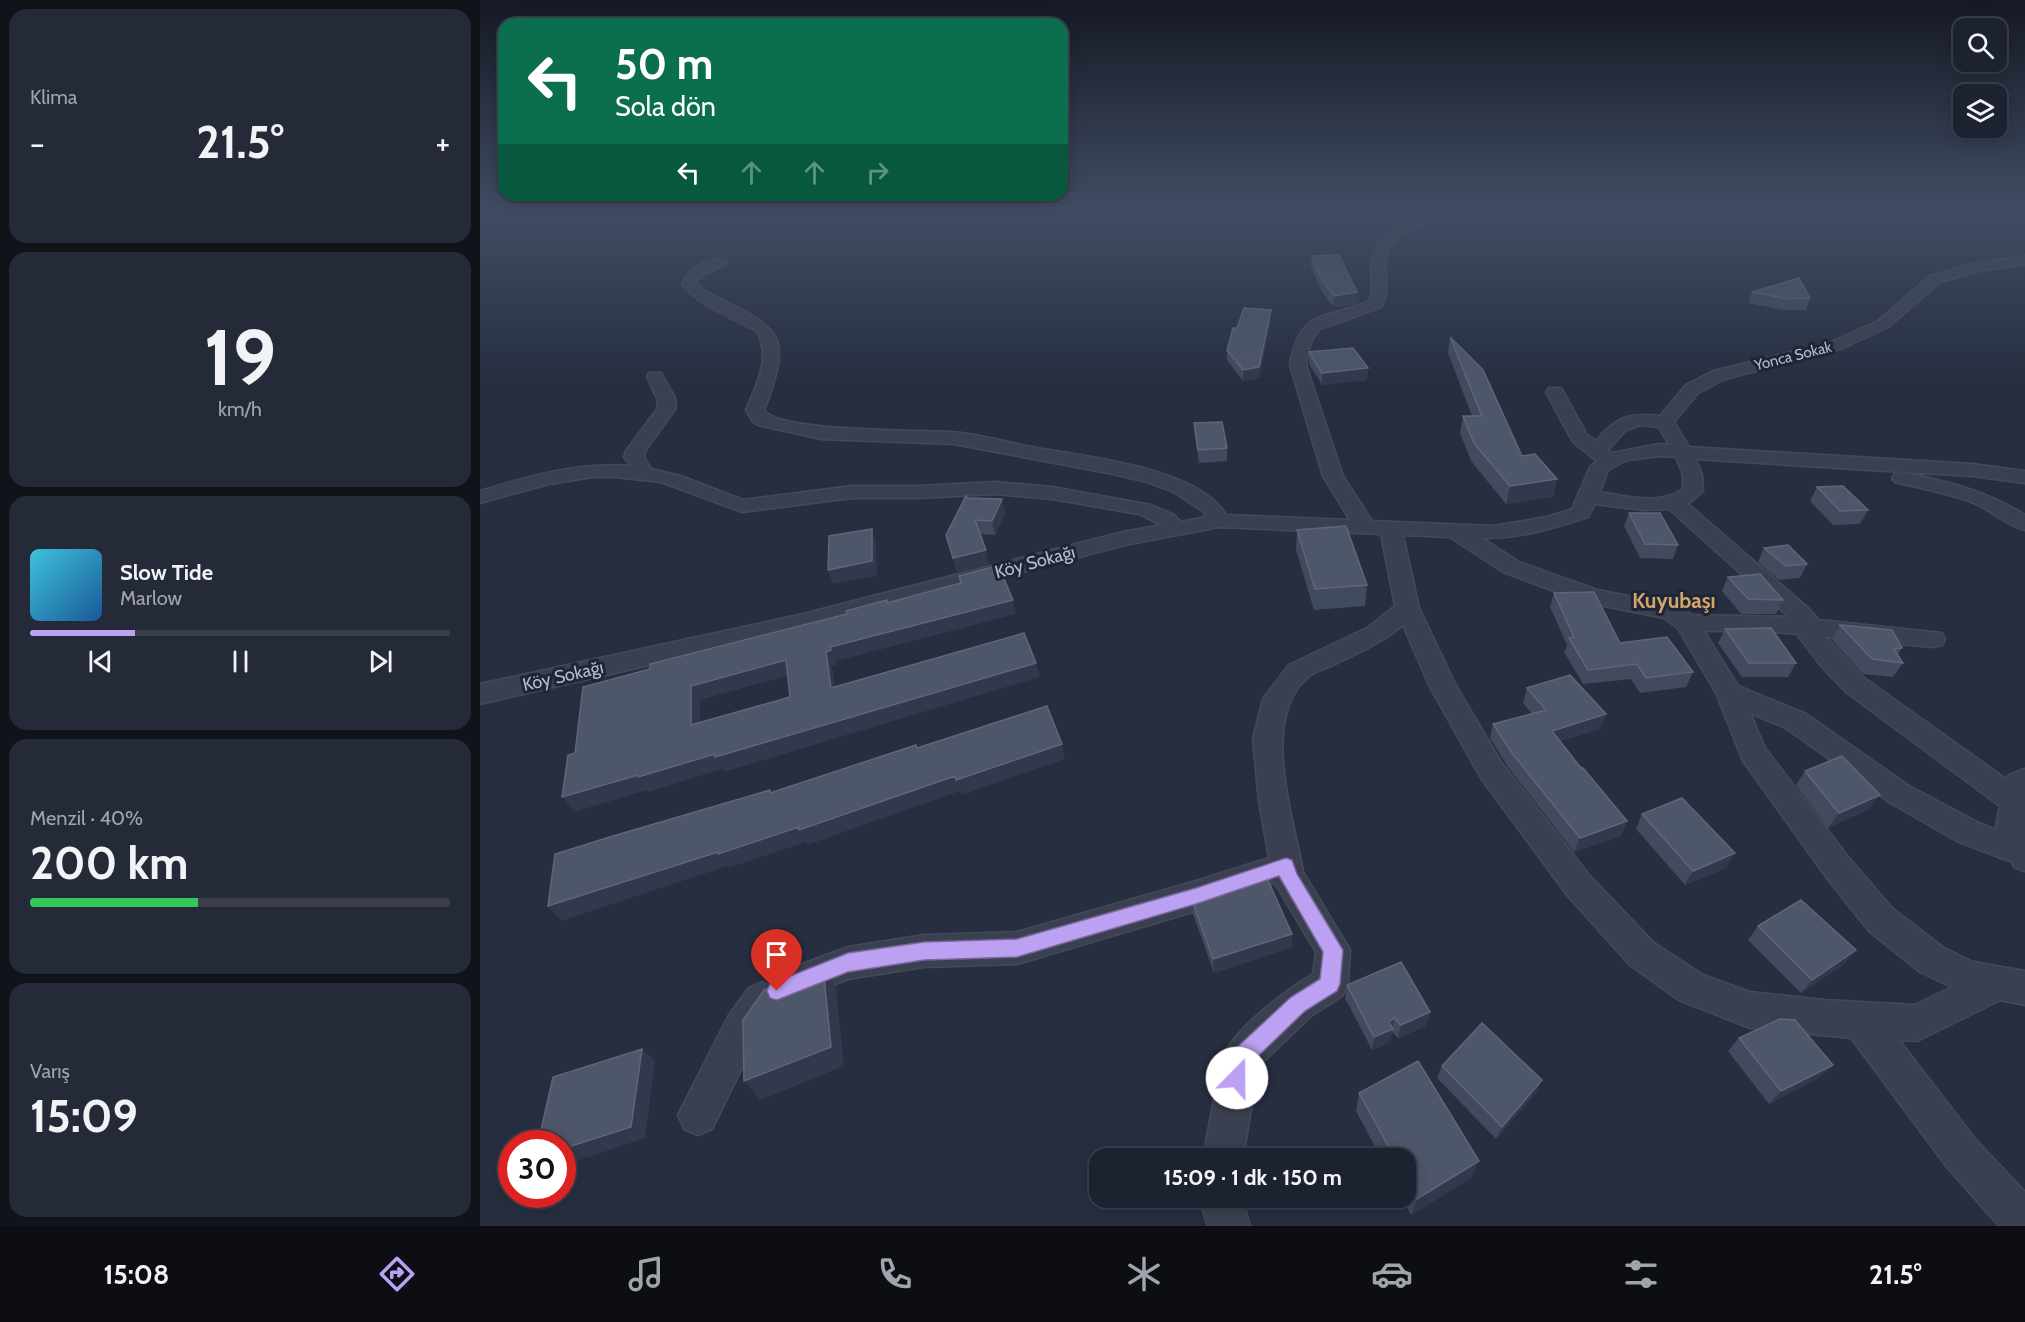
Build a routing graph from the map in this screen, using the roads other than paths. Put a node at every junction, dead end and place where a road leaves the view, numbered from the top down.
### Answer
1 (708, 267) edge
2 (1377, 267) edge
3 (1976, 267) edge
4 (655, 377) dead end
5 (1555, 392) dead end
6 (1665, 422) junction
7 (1683, 452) junction
8 (1603, 457) junction
9 (1851, 464) junction
10 (639, 473) junction
11 (2025, 477) edge
12 (480, 497) edge
13 (1588, 497) junction
14 (1675, 503) junction
15 (1219, 521) junction
16 (2025, 524) edge
17 (1379, 528) junction
18 (1176, 529) junction
19 (1455, 531) junction
20 (1407, 608) junction
21 (1687, 622) junction
22 (1808, 628) junction
23 (1933, 639) dead end
24 (1730, 693) junction
25 (480, 694) edge
26 (2020, 791) edge
27 (2024, 855) edge
28 (1286, 866) junction
29 (2011, 986) edge
30 (1860, 1020) junction
31 (698, 1115) dead end
32 (1225, 1148) edge
33 (1223, 1208) edge
34 (2018, 1220) edge
35 (1229, 1226) edge

1 - 15 street
2 - 17 street
3 - 6 street, Yonca Sokak
4 - 10 street
5 - 8 street
6 - 7 street
6 - 8 street
7 - 8 street
7 - 9 street
7 - 14 street
8 - 13 street
9 - 11 street
9 - 16 street
10 - 12 street
10 - 18 street
13 - 14 street
13 - 19 street, Köy Sokağı
14 - 22 street
15 - 17 street, Köy Sokağı
15 - 18 street, Köy Sokağı
17 - 19 street, Köy Sokağı
17 - 20 street
18 - 25 street, Köy Sokağı
19 - 21 street
20 - 28 street
20 - 30 street
21 - 22 street
21 - 24 street
22 - 23 street
22 - 26 street
24 - 27 street
24 - 29 street
26 - 27 street
28 - 31 street
28 - 32 street
29 - 30 street
30 - 34 street
33 - 35 street

